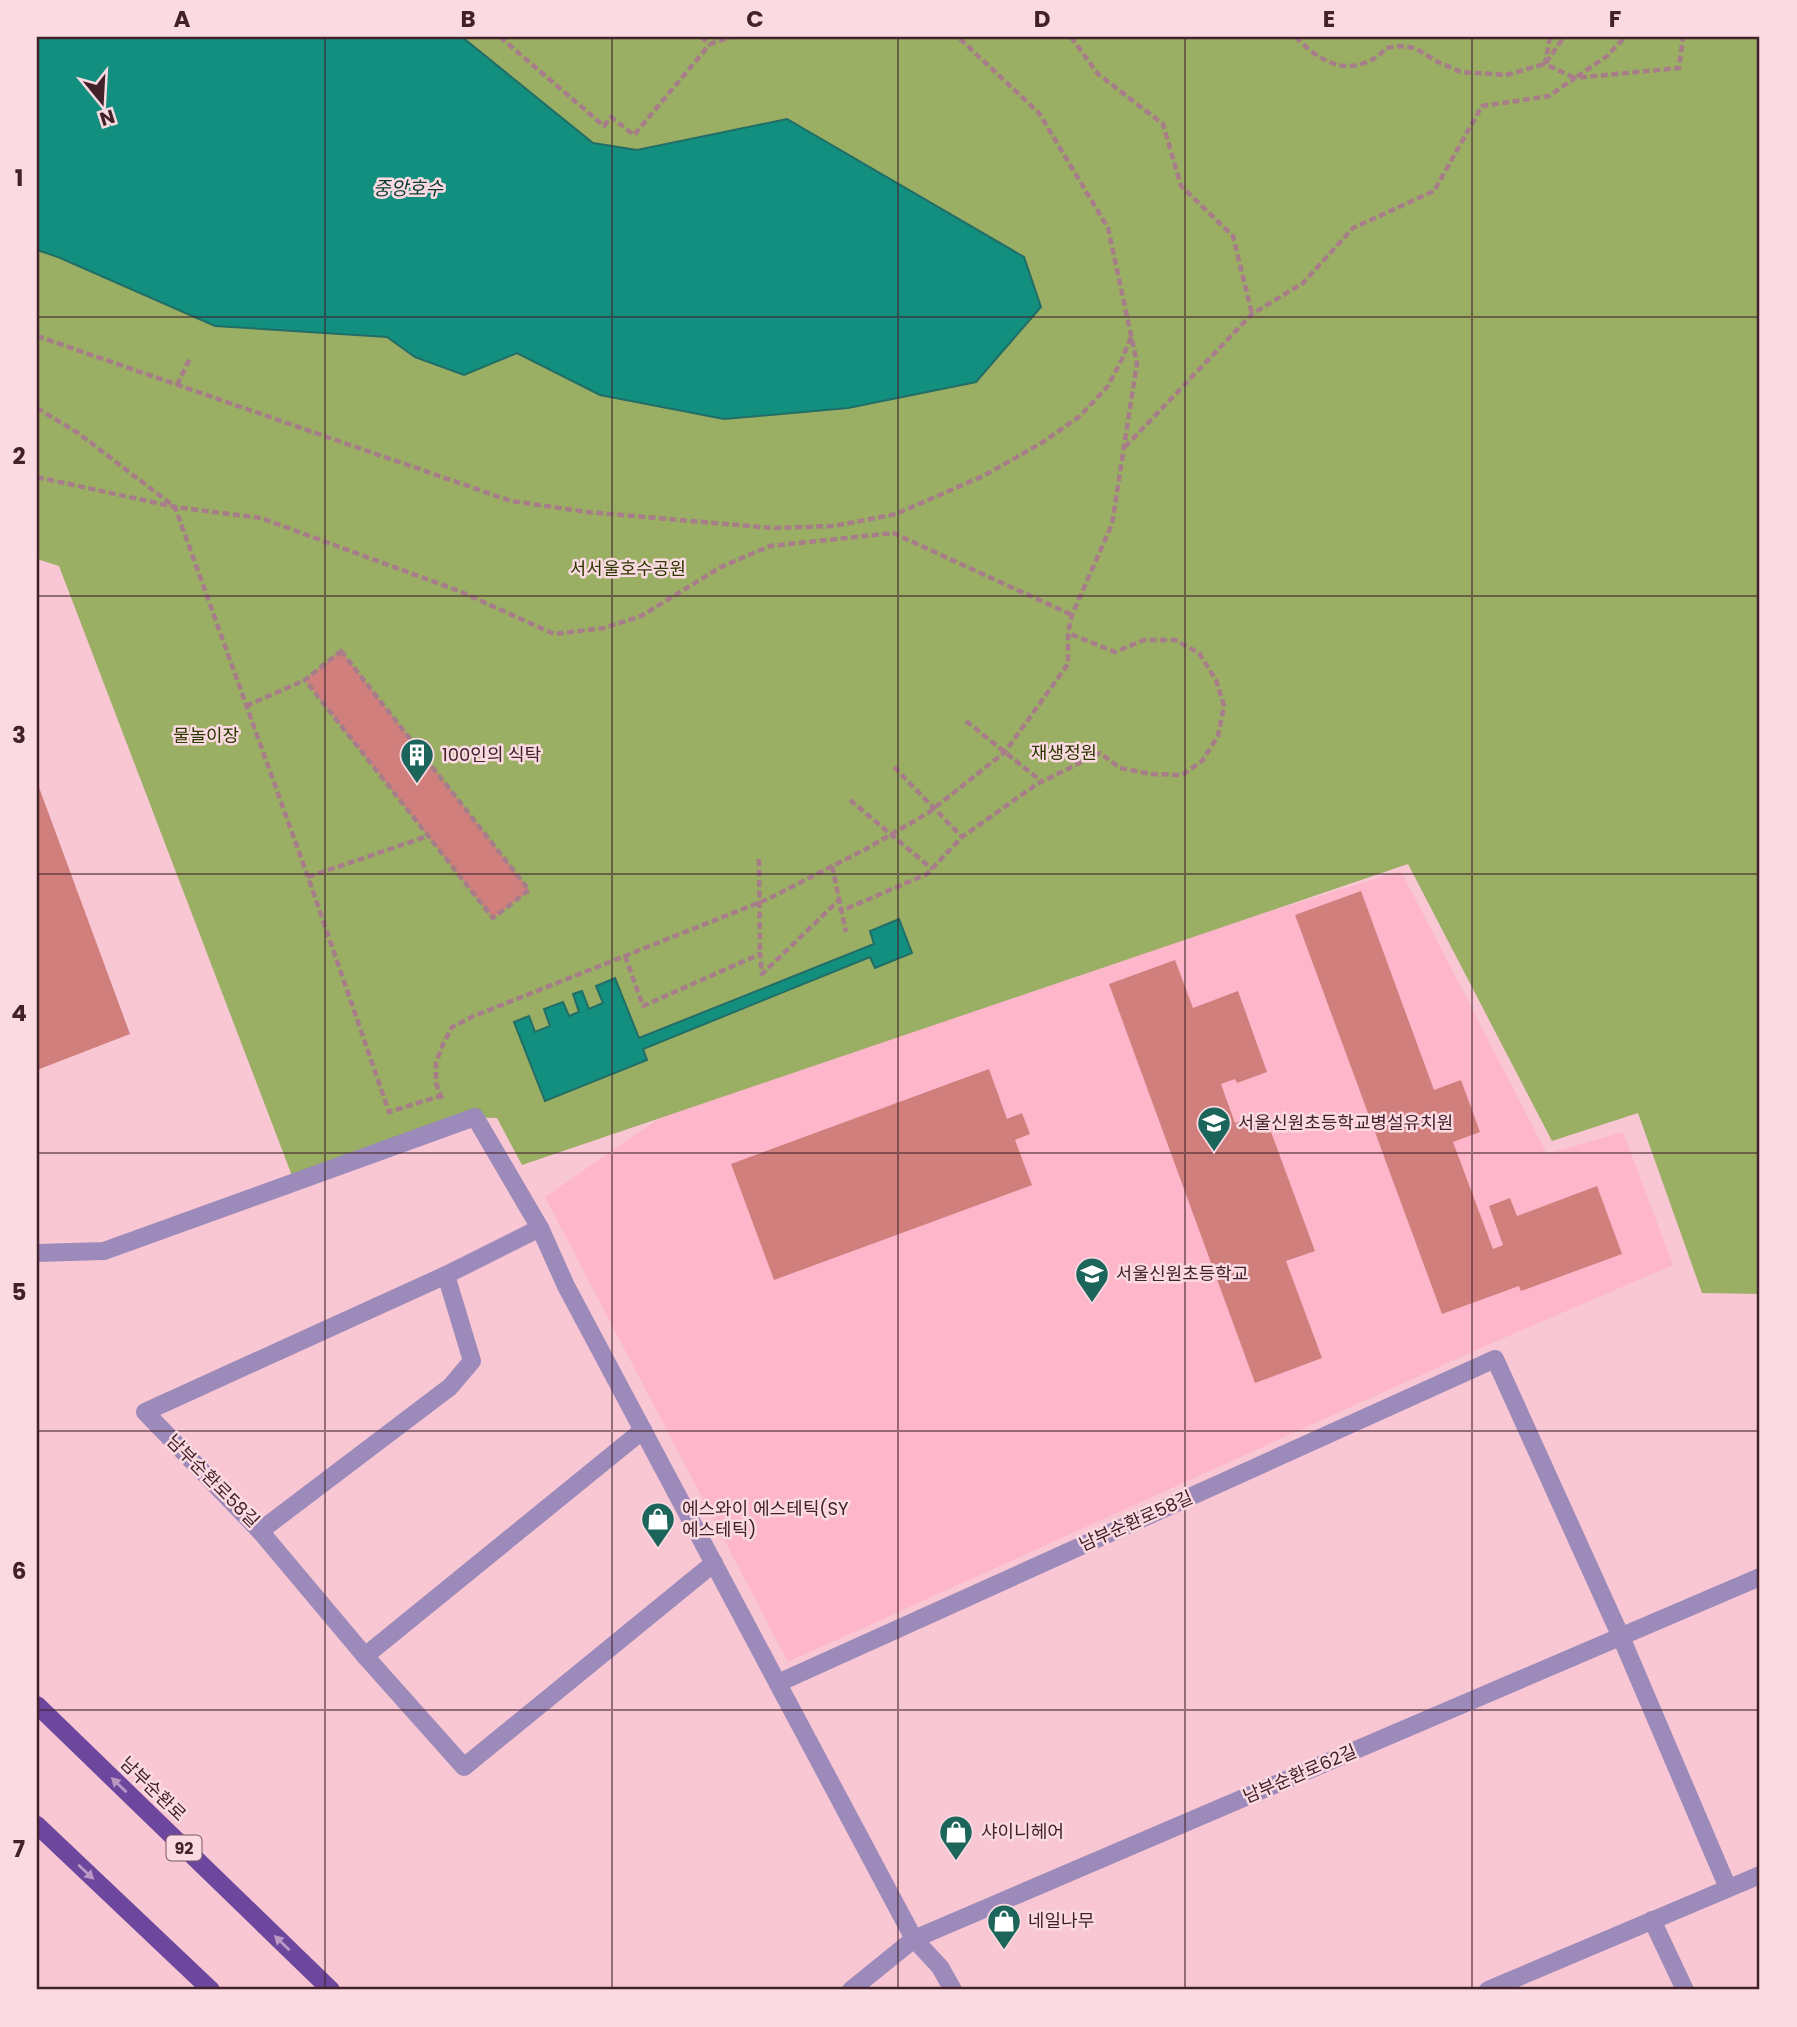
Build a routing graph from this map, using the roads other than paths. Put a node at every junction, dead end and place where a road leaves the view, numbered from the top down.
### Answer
1 (540, 1228) junction
2 (37, 1253) edge
3 (446, 1275) junction
4 (643, 1430) junction
5 (260, 1531) junction
6 (714, 1563) junction
7 (1760, 1577) edge
8 (1621, 1637) junction
9 (365, 1656) junction
10 (778, 1683) junction
11 (37, 1705) edge
12 (37, 1825) edge
13 (1760, 1875) edge
14 (1728, 1888) junction
15 (1653, 1920) junction
16 (914, 1939) junction
17 (1517, 1984) edge
18 (211, 1990) edge
19 (331, 1990) edge
20 (850, 1990) edge
21 (953, 1990) edge
22 (1488, 1990) edge
23 (1685, 1990) edge

1 - 2 street
1 - 3 street, 남부순환로58길
1 - 4 street
3 - 5 street, 남부순환로58길
3 - 5 street, 남부순환로58길
4 - 6 street
4 - 9 street
5 - 9 street
6 - 9 street
6 - 10 street
7 - 8 street, 남부순환로62길
8 - 10 street, 남부순환로58길
8 - 14 street
8 - 16 street, 남부순환로62길
10 - 16 street
19 -> 11 main road, 남부순환로 / 92
12 -> 18 main road
13 - 14 street
14 - 15 street
15 - 17 street
15 - 23 street
16 - 20 street, 남부순환로62길
16 - 21 street
17 - 22 street

